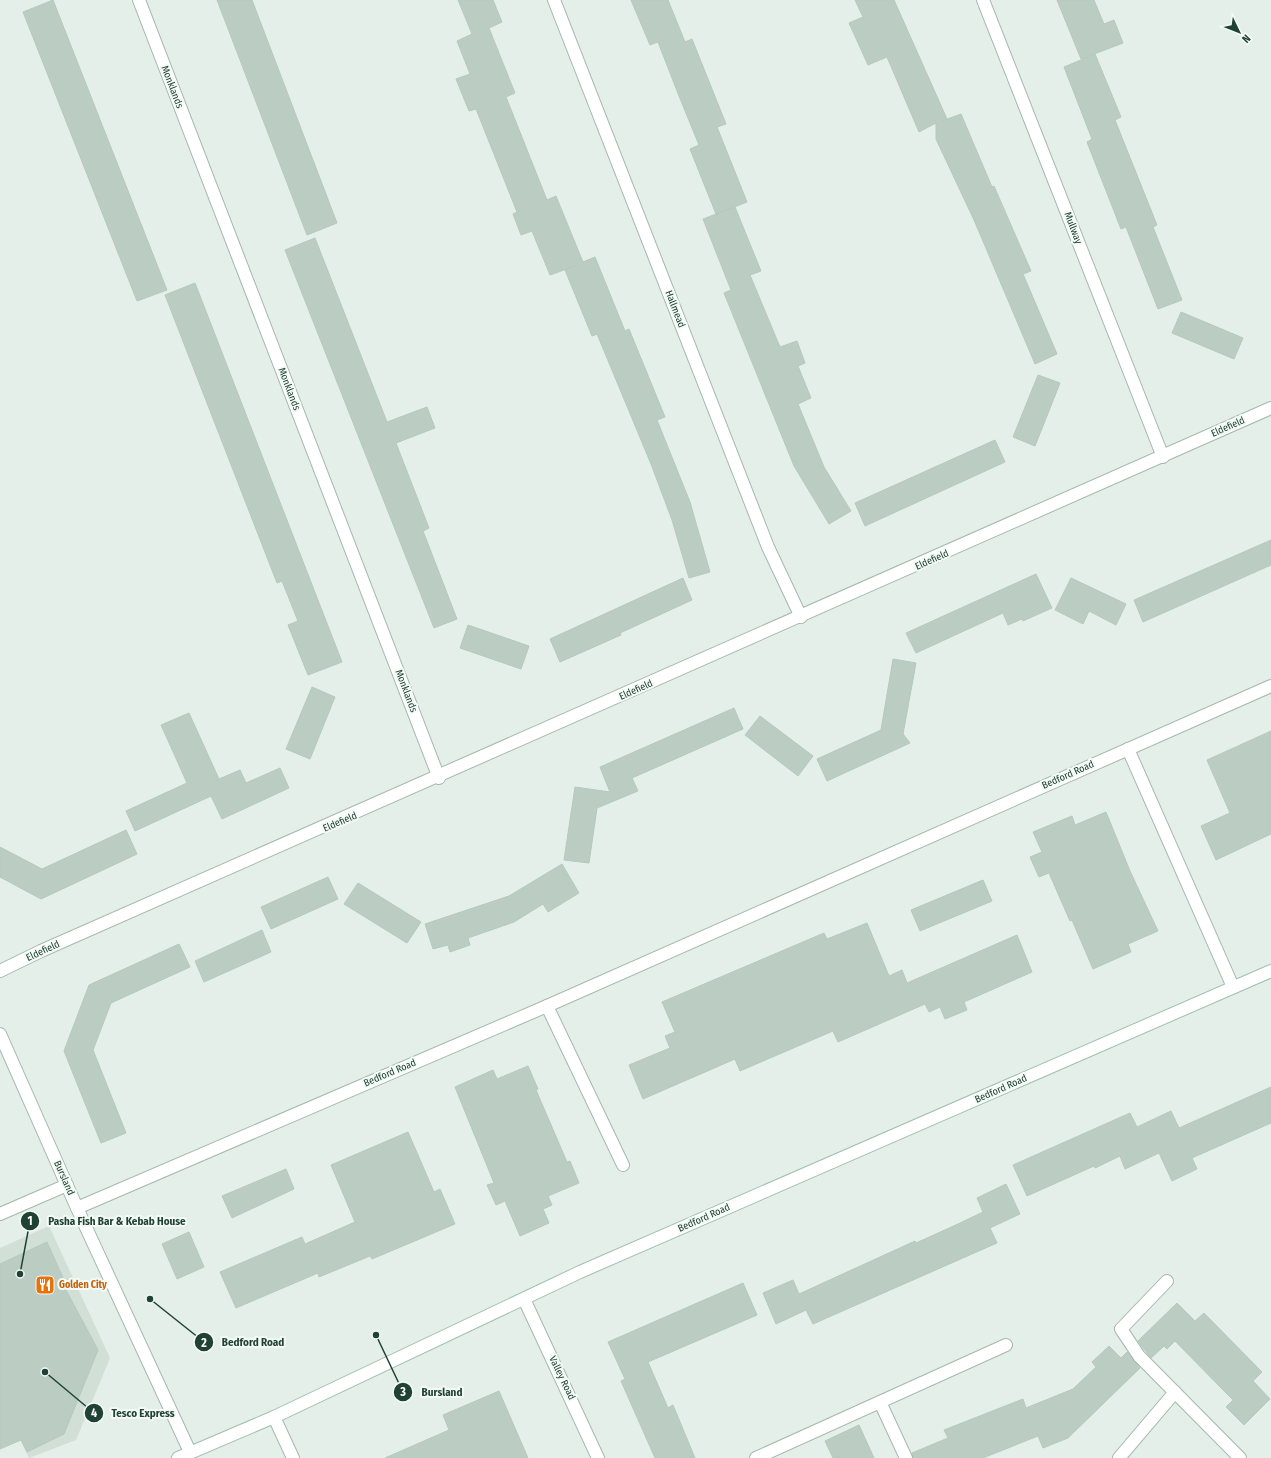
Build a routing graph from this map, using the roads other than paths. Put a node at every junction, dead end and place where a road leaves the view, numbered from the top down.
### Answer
1 (139, 0) edge
2 (554, 0) edge
3 (983, 0) edge
4 (1271, 408) edge
5 (1162, 457) junction
6 (801, 617) junction
7 (1271, 686) edge
8 (1128, 749) junction
9 (439, 778) junction
10 (0, 971) edge
11 (1271, 971) edge
12 (1233, 987) junction
13 (547, 1006) junction
14 (0, 1034) edge
15 (623, 1165) dead end
16 (67, 1185) junction
17 (77, 1208) junction
18 (0, 1214) edge
19 (1167, 1281) dead end
20 (524, 1299) junction
21 (1006, 1345) dead end
22 (1175, 1392) junction
23 (880, 1402) junction
24 (274, 1417) junction
25 (190, 1452) junction
26 (178, 1458) edge
27 (293, 1458) edge
28 (598, 1458) edge
29 (756, 1458) edge
30 (906, 1458) edge
31 (1119, 1458) edge
32 (1240, 1458) edge

1 - 9 street, Monklands
2 - 6 street, Hallmead
3 - 5 street, Mullway
4 - 5 street, Eldefield
5 - 6 street, Eldefield
6 - 9 street, Eldefield
7 - 8 street, Bedford Road
8 - 12 street
8 - 13 street, Bedford Road
9 - 10 street, Eldefield
11 - 12 street, Bedford Road
12 - 20 street, Bedford Road
13 - 15 street
13 - 17 street, Bedford Road
14 - 16 street, Bursland
16 - 17 street, Bursland
16 - 18 street
17 - 25 street, Bursland
19 - 22 street
20 - 24 street, Bedford Road
20 - 28 street, Valley Road
21 - 23 street
22 - 31 street
22 - 32 street
23 - 29 street
23 - 30 street
24 - 25 street, Bedford Road
24 - 27 street
25 - 26 street, Bedford Road

